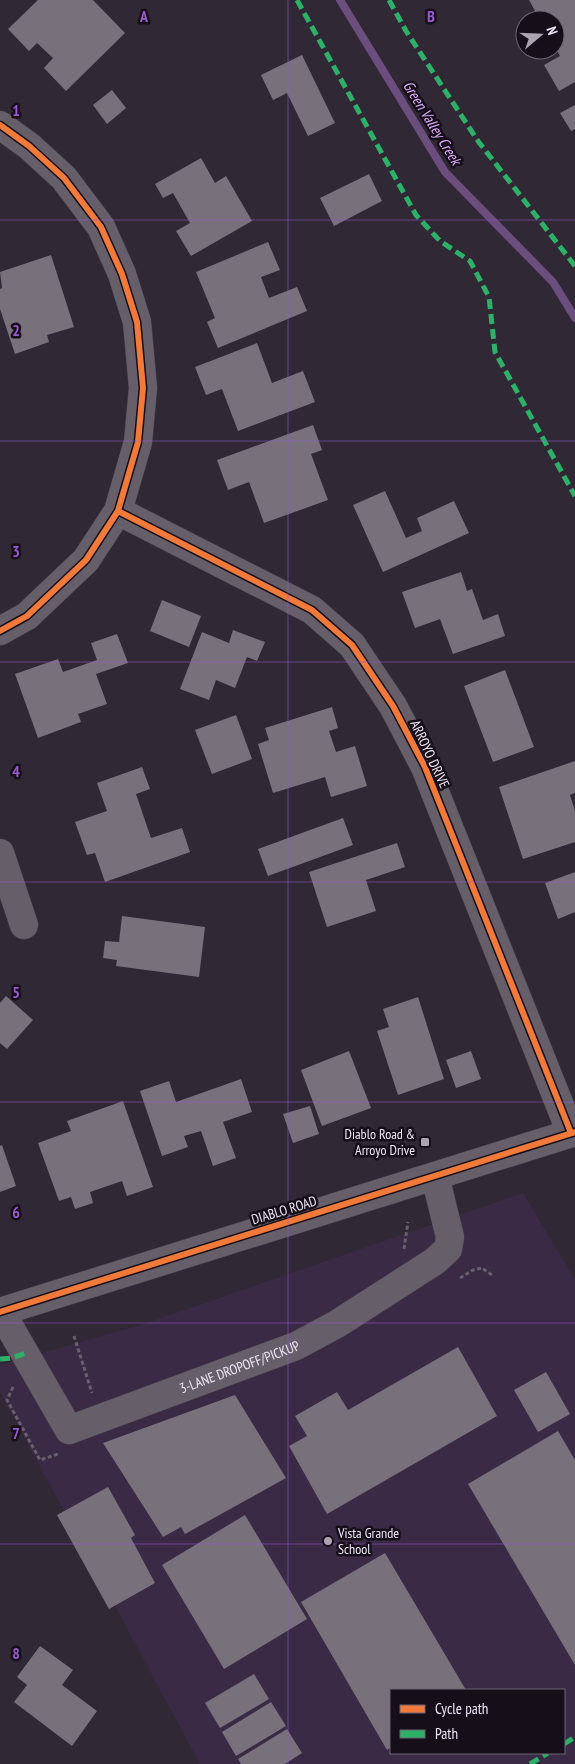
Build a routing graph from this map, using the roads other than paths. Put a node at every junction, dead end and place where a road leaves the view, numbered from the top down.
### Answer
1 (0, 125) edge
2 (118, 511) junction
3 (0, 631) edge
4 (0, 853) edge
5 (24, 925) dead end
6 (573, 1132) edge
7 (434, 1176) junction
8 (1, 1312) edge

1 - 2 street
2 - 3 street
2 - 6 street, ARROYO DRIVE
4 - 5 street
6 - 7 street, DIABLO ROAD
7 - 8 street, DIABLO ROAD
7 - 8 street, 3-LANE DROPOFF/PICKUP

